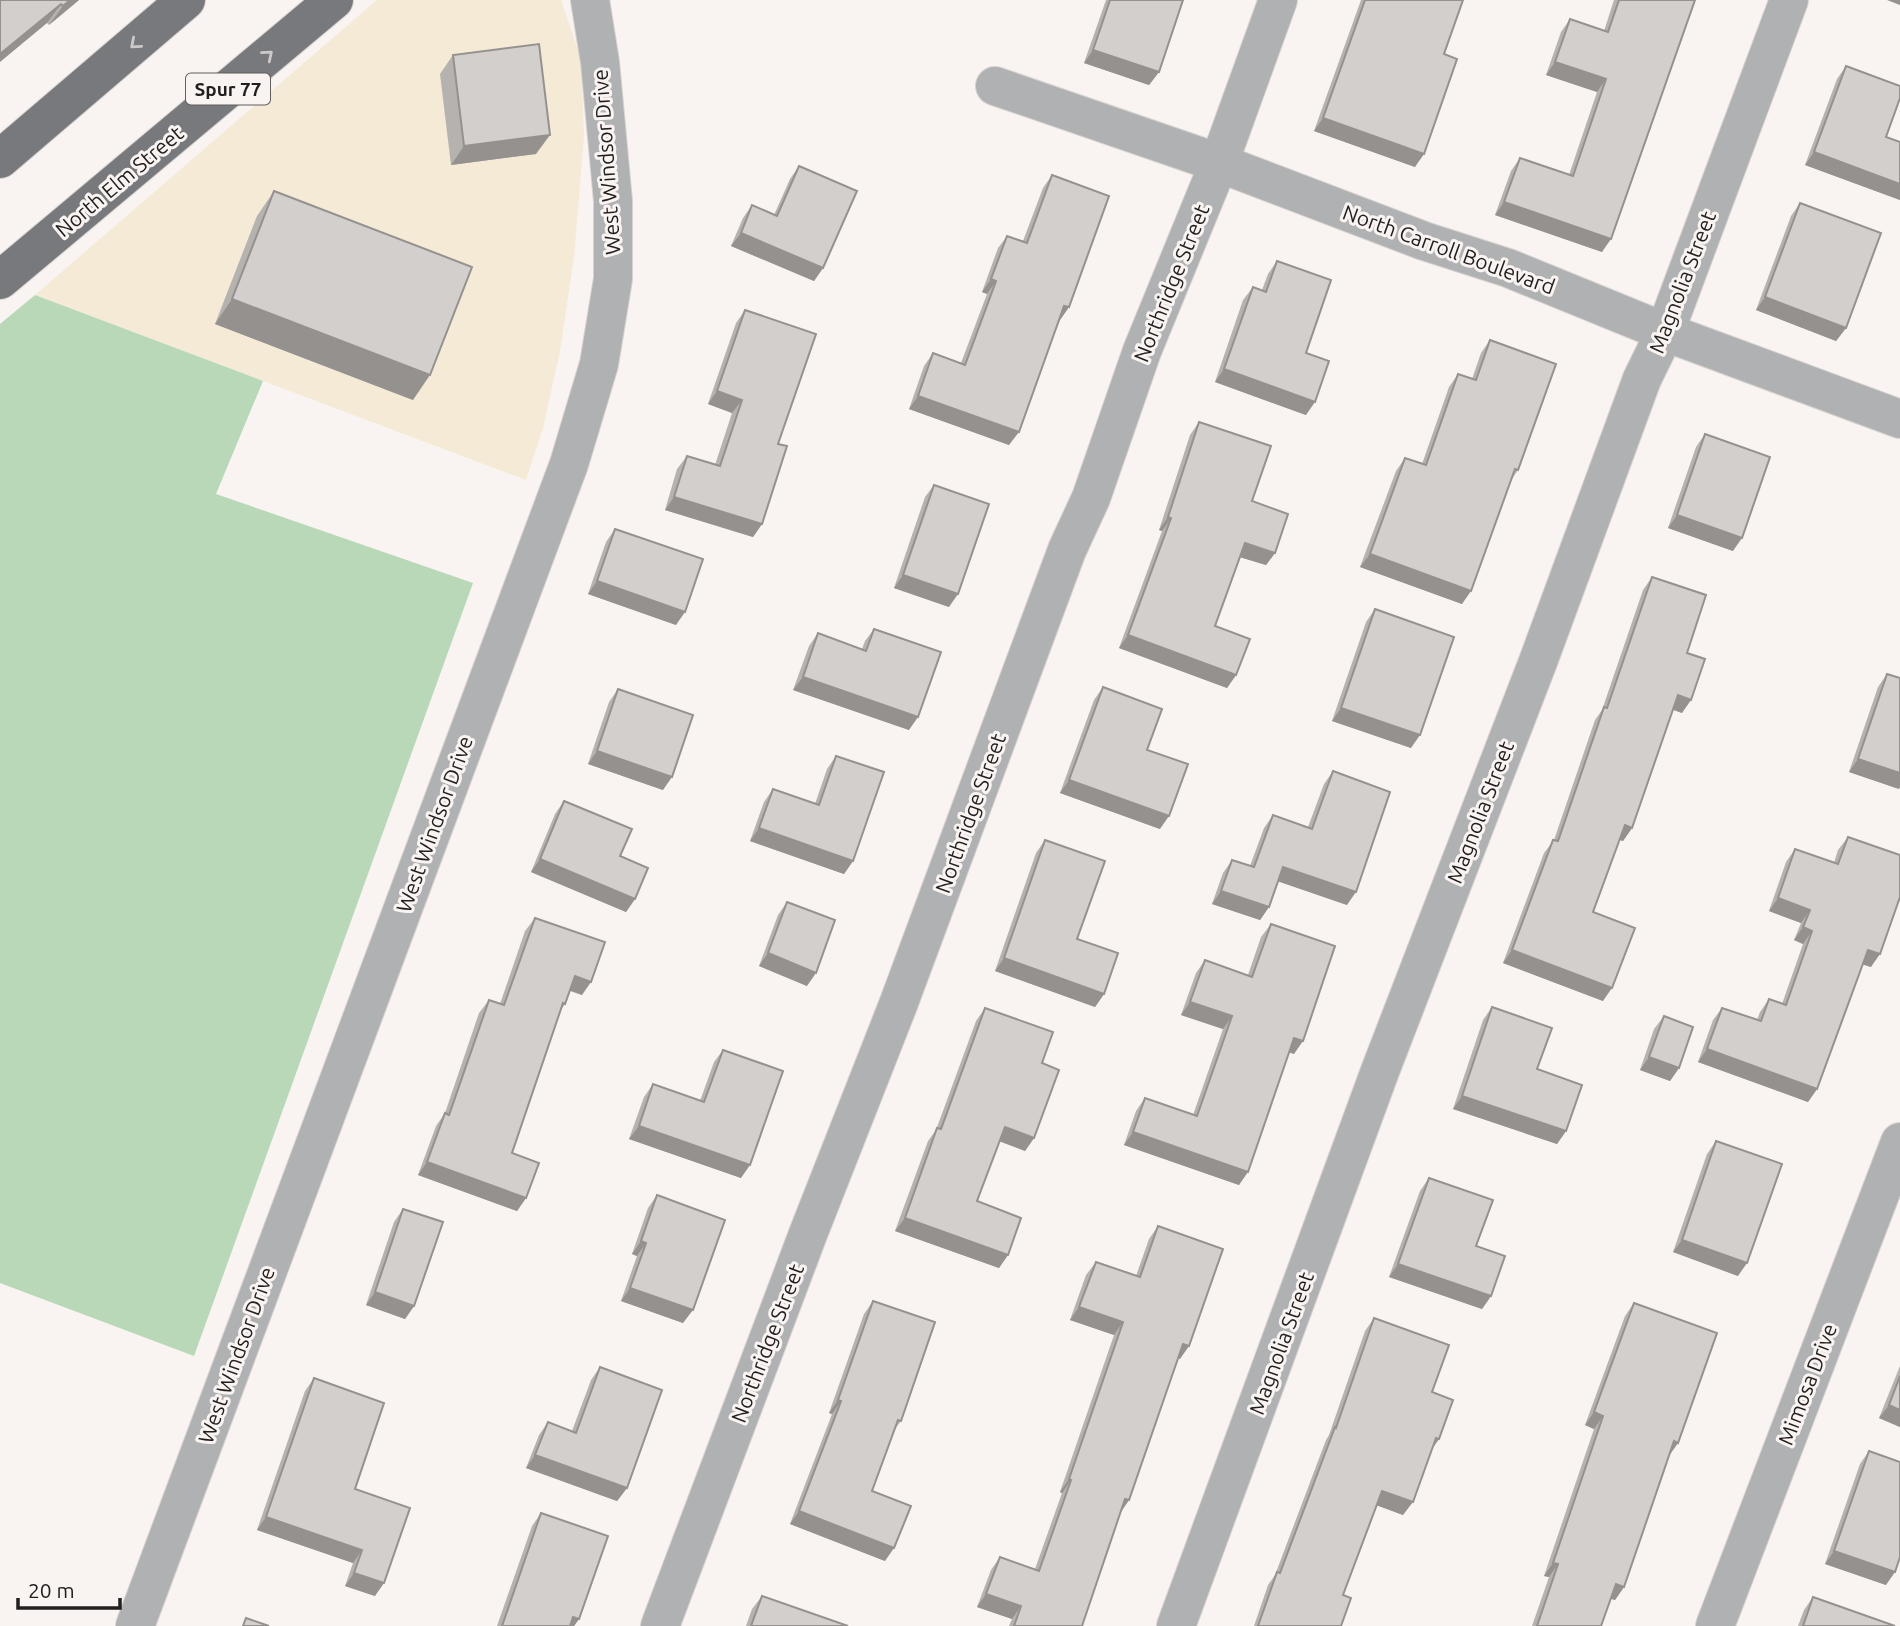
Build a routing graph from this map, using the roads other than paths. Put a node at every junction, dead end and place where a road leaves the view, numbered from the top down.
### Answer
1 (186, 0) edge
2 (334, 0) edge
3 (590, 0) edge
4 (1278, 0) edge
5 (1789, 0) edge
6 (995, 86) dead end
7 (0, 159) edge
8 (1219, 163) junction
9 (0, 280) edge
10 (1665, 332) junction
11 (1900, 419) edge
12 (1900, 1142) edge
13 (135, 1626) edge
14 (660, 1626) edge
15 (1176, 1626) edge
16 (1715, 1626) edge

1 -> 7 main road
9 -> 2 main road, North Elm Street / Spur 77
3 - 13 street, West Windsor Drive
4 - 8 street, Northridge Street
5 - 10 street, Magnolia Street
6 - 8 street, North Carroll Boulevard
8 - 10 street, North Carroll Boulevard
8 - 14 street, Northridge Street
10 - 11 street, North Carroll Boulevard
10 - 15 street, Magnolia Street
12 - 16 street, Mimosa Drive

